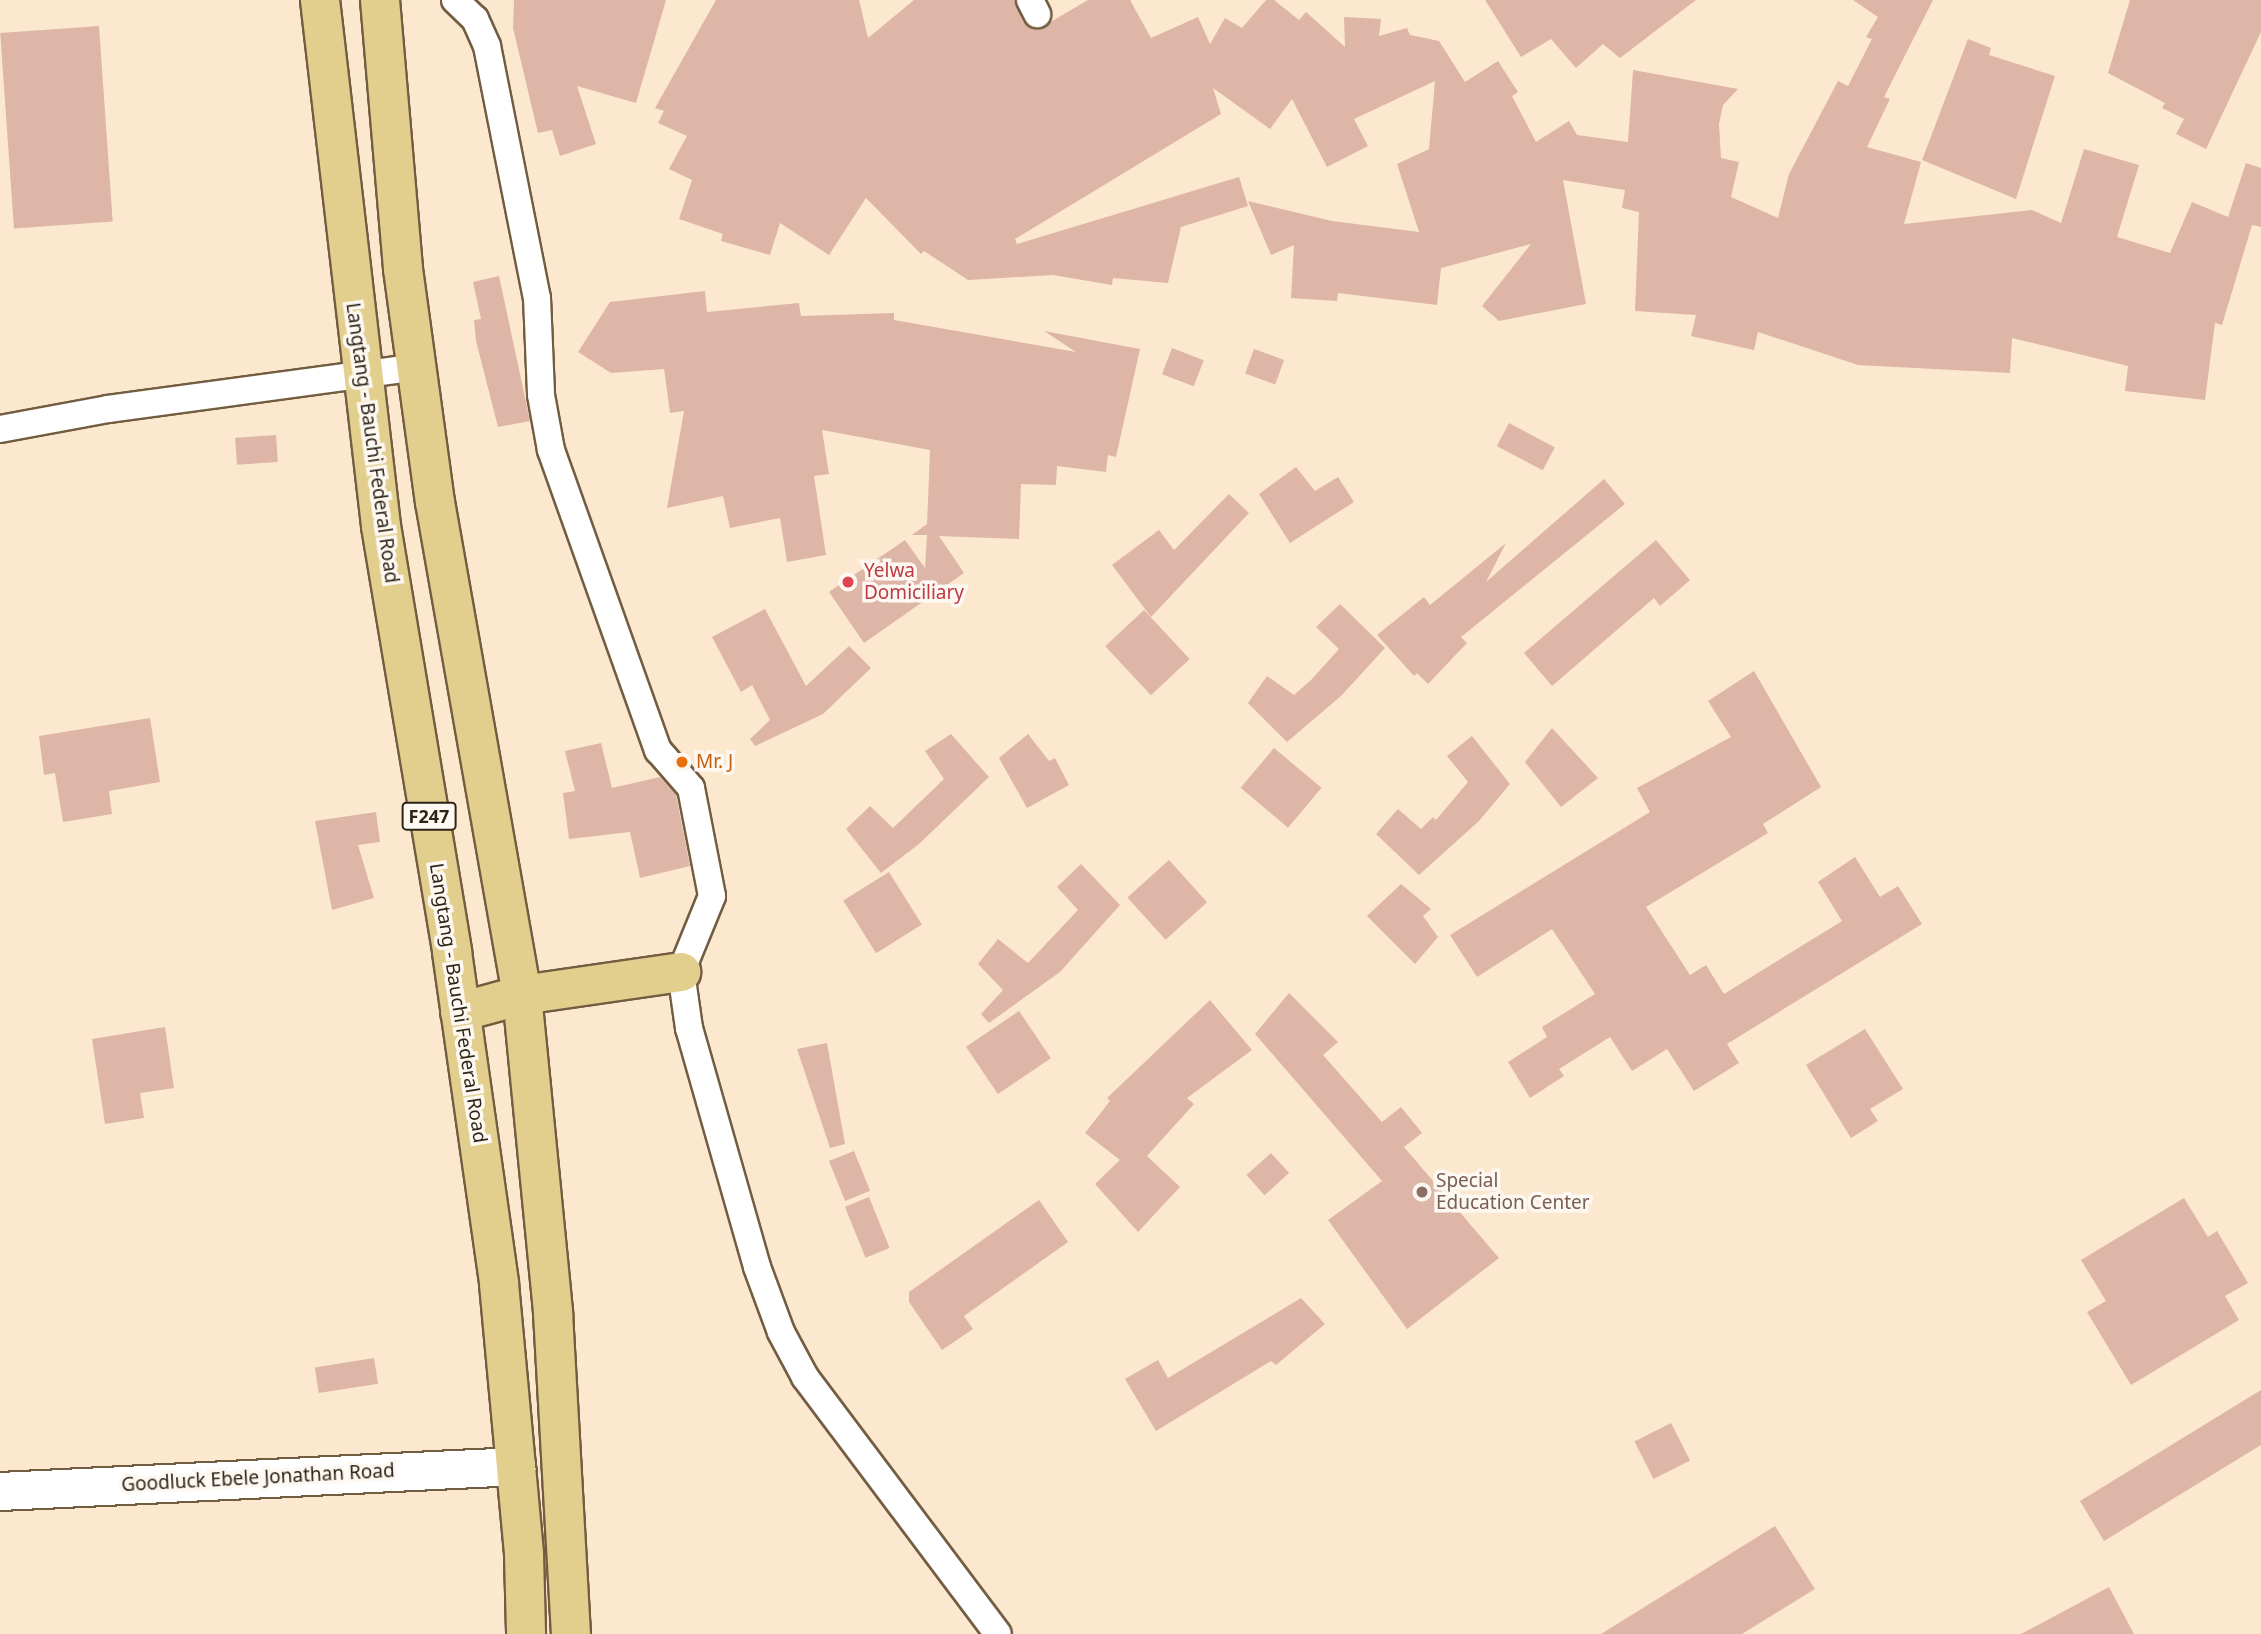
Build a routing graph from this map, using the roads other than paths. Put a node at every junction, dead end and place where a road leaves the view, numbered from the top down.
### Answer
1 (320, 0) edge
2 (380, 0) edge
3 (455, 0) edge
4 (417, 367) junction
5 (361, 378) junction
6 (0, 429) edge
7 (681, 972) junction
8 (522, 995) junction
9 (460, 1012) junction
10 (516, 1466) junction
11 (0, 1491) edge
12 (526, 1634) edge
13 (571, 1634) edge
14 (998, 1634) edge

1 - 5 main road, Langtang - Bauchi Federal Road / F247
2 - 4 main road
3 - 7 street
4 - 5 street
4 - 8 main road
5 - 6 street
5 - 9 main road, Langtang - Bauchi Federal Road / F247
7 - 8 main road
7 - 14 street
8 - 9 main road
8 - 13 main road
9 - 10 main road, Langtang - Bauchi Federal Road / F247
10 - 11 main road, Goodluck Ebele Jonathan Road
10 - 12 main road, Langtang - Bauchi Federal Road / F247

